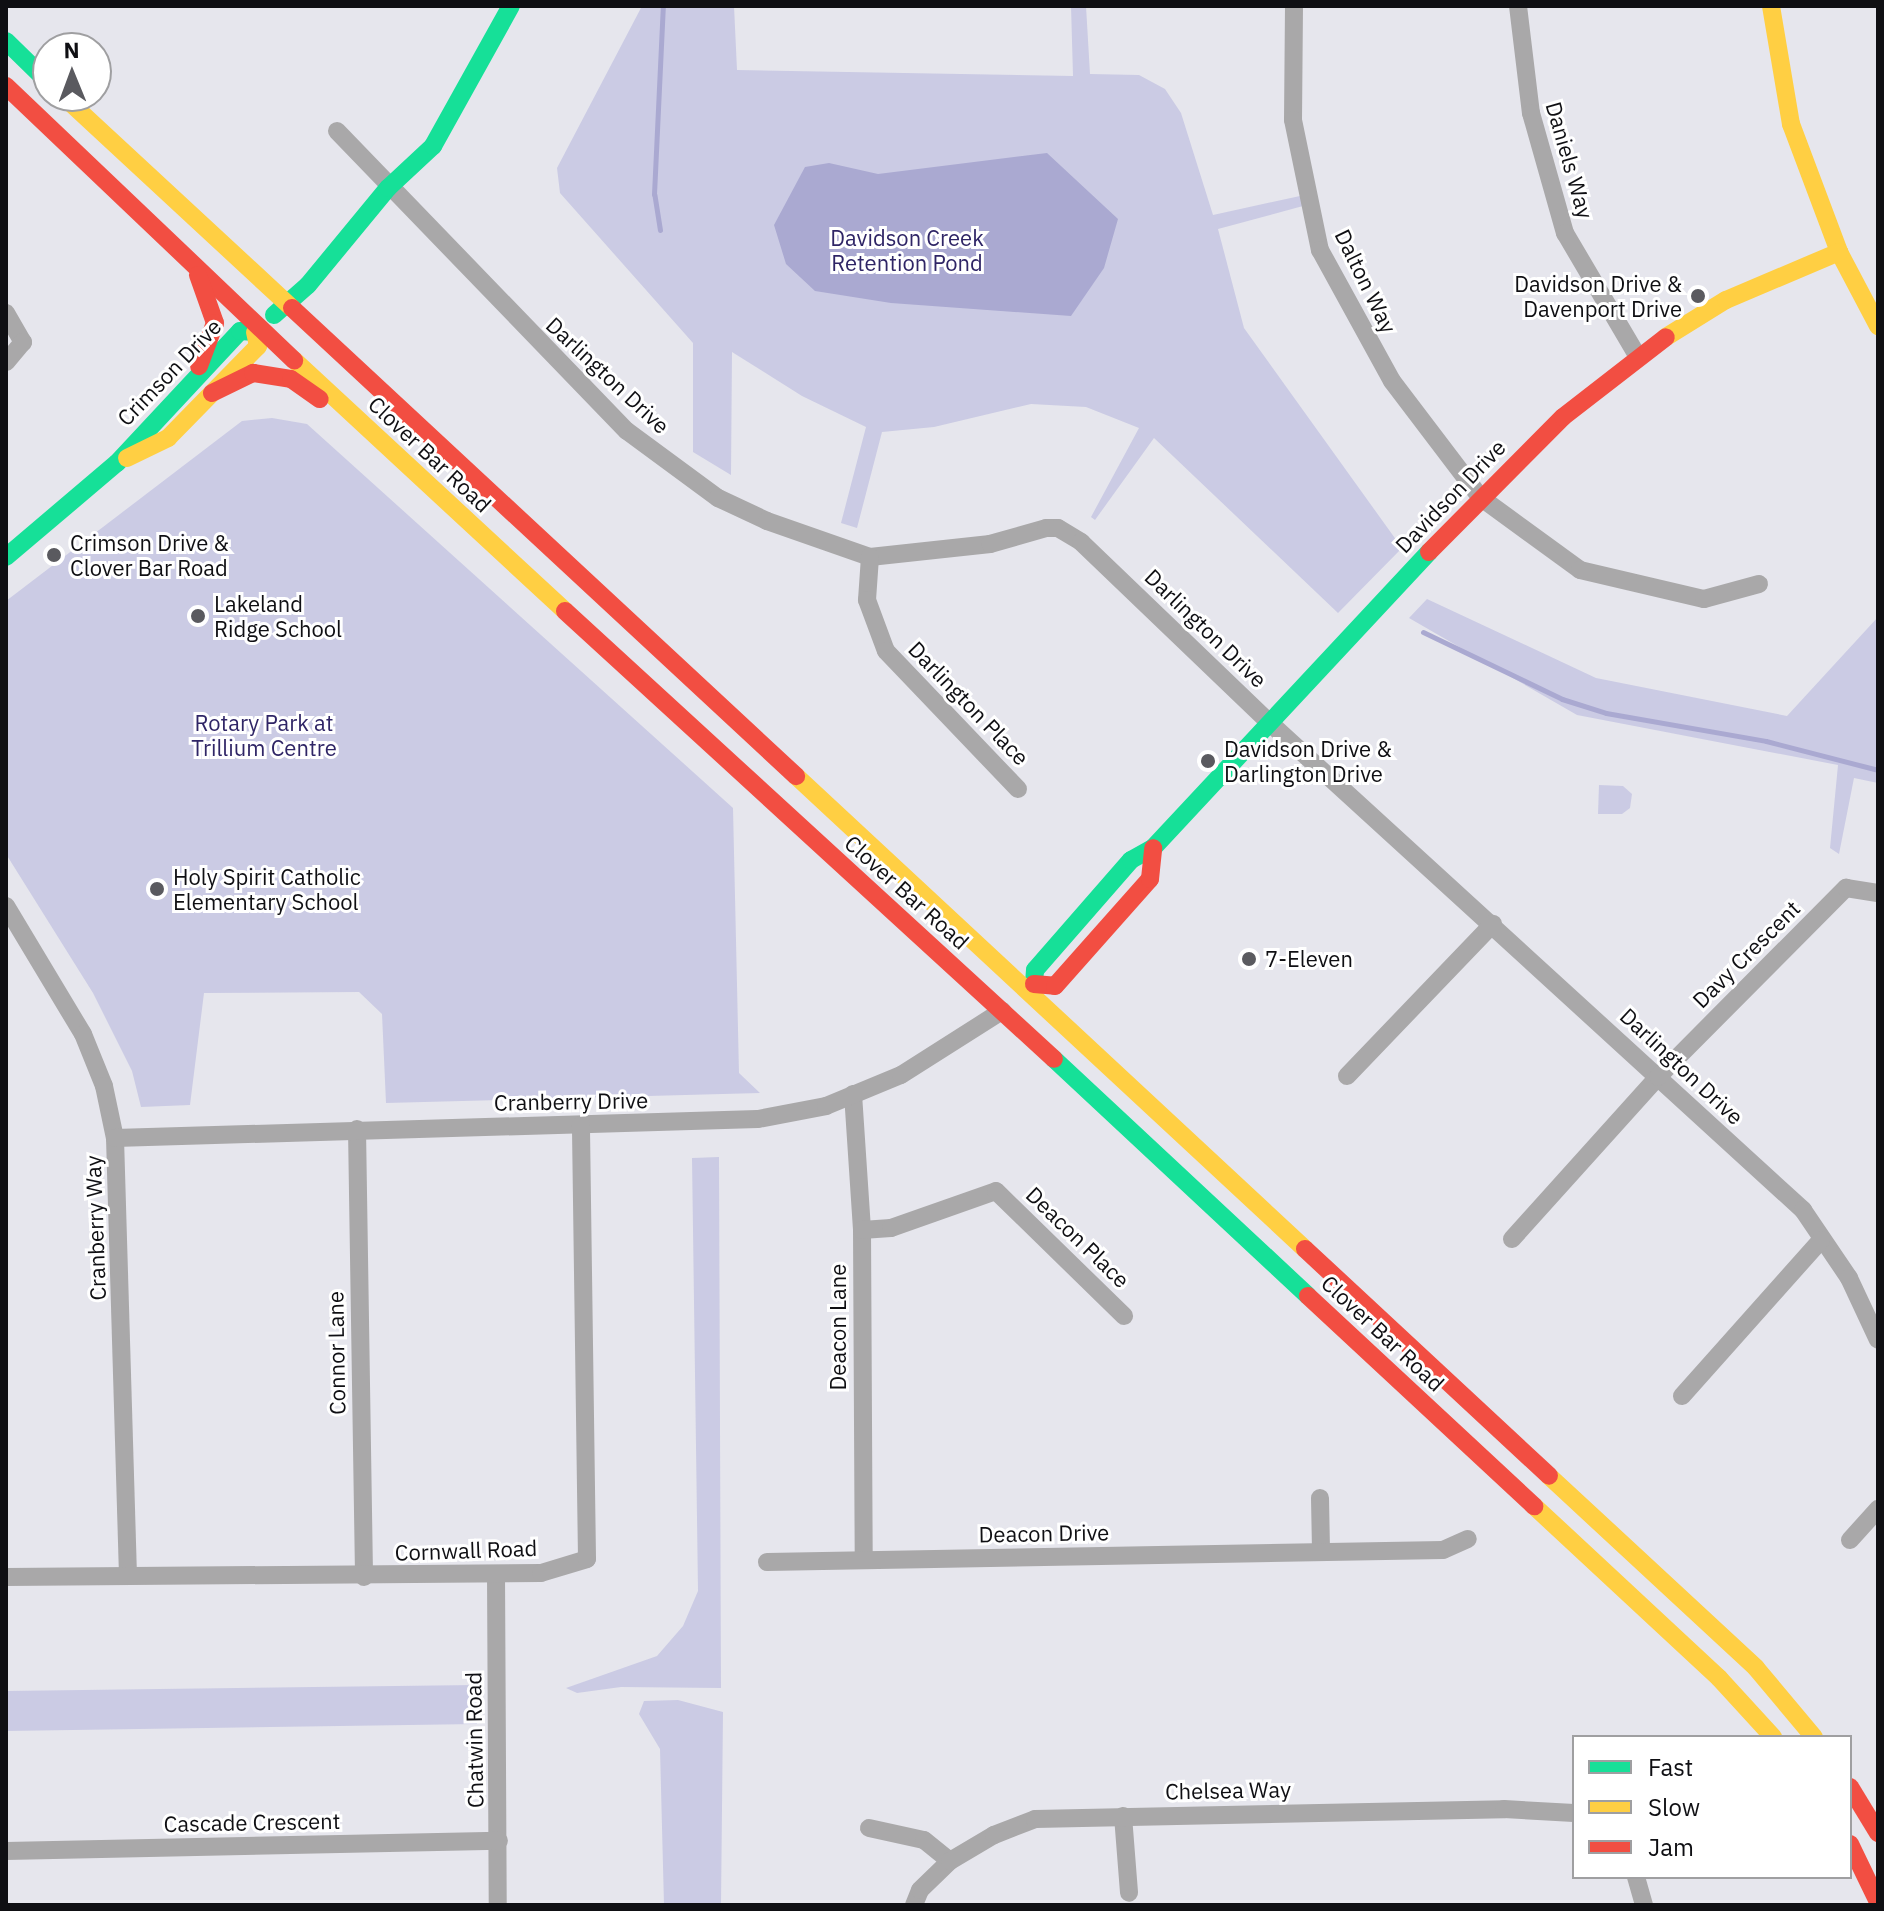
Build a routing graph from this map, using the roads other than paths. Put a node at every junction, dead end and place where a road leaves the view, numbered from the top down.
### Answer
1 (511, 6) edge
2 (1294, 6) edge
3 (1518, 6) edge
4 (1771, 6) edge
5 (6, 41) edge
6 (32, 66) edge
7 (6, 86) edge
8 (80, 112) edge
9 (337, 131) dead end
10 (388, 188) junction
11 (1839, 252) junction
12 (189, 260) junction
13 (286, 303) junction
14 (6, 313) edge
15 (1878, 326) edge
16 (258, 329) junction
17 (1637, 355) junction
18 (6, 362) edge
19 (197, 373) junction
20 (212, 393) junction
21 (400, 461) junction
22 (117, 463) junction
23 (1480, 497) junction
24 (6, 557) edge
25 (870, 557) junction
26 (1759, 584) dead end
27 (1271, 724) junction
28 (1018, 789) dead end
29 (1153, 848) junction
30 (1878, 893) edge
31 (6, 906) edge
32 (1493, 924) junction
33 (1029, 988) junction
34 (1002, 1011) junction
35 (1347, 1076) dead end
36 (1658, 1077) junction
37 (853, 1094) junction
38 (581, 1125) junction
39 (357, 1129) junction
40 (115, 1138) junction
41 (862, 1230) junction
42 (1512, 1239) dead end
43 (1821, 1240) junction
44 (1124, 1316) dead end
45 (1878, 1340) edge
46 (1682, 1396) dead end
47 (1320, 1498) dead end
48 (1878, 1509) edge
49 (1468, 1539) dead end
50 (1850, 1540) dead end
51 (1321, 1551) junction
52 (864, 1560) junction
53 (767, 1562) dead end
54 (128, 1574) junction
55 (496, 1574) junction
56 (6, 1577) edge
57 (364, 1577) junction
58 (1771, 1735) edge
59 (1812, 1735) edge
60 (1852, 1790) edge
61 (1572, 1813) edge
62 (1123, 1816) junction
63 (869, 1828) dead end
64 (1878, 1833) edge
65 (499, 1841) junction
66 (1852, 1848) edge
67 (6, 1851) edge
68 (950, 1861) junction
69 (1637, 1879) edge
70 (1129, 1893) dead end
71 (1878, 1902) edge
72 (498, 1905) edge
73 (914, 1905) edge
74 (1644, 1905) edge

1 - 10 main road
2 - 23 street, Dalton Way
3 - 17 street, Daniels Way
4 - 11 main road
5 - 6 main road
7 - 12 main road, Clover Bar Road
8 - 13 main road, Clover Bar Road
9 - 10 street, Darlington Drive
10 - 13 main road
10 - 25 street, Darlington Drive
11 - 15 main road
11 - 17 main road, Davidson Drive
12 - 16 main road, Clover Bar Road
12 - 19 main road
13 - 16 main road
13 - 33 main road, Clover Bar Road
14 - 18 street
16 - 19 main road, Crimson Drive
16 - 20 main road, Crimson Drive
16 - 21 main road, Clover Bar Road
17 - 23 main road, Davidson Drive
19 - 22 main road, Crimson Drive
20 - 21 main road
20 - 22 main road, Crimson Drive
21 - 34 main road, Clover Bar Road
22 - 24 main road, Crimson Drive
23 - 26 street, Dalton Way
23 - 27 main road, Davidson Drive
25 - 27 street, Darlington Drive
25 - 28 street, Darlington Place
27 - 29 main road, Davidson Drive
27 - 32 street, Darlington Drive
29 - 33 main road, Davidson Drive
29 - 33 main road
30 - 36 street, Davy Crescent
31 - 40 street, Cranberry Way
32 - 35 street
32 - 36 street, Darlington Drive
33 - 34 main road
33 - 59 main road, Clover Bar Road
34 - 37 street, Cranberry Drive
34 - 58 main road, Clover Bar Road
36 - 42 street
36 - 43 street, Darlington Drive
37 - 38 street, Cranberry Drive
37 - 41 street, Deacon Lane
38 - 39 street, Cranberry Drive
38 - 55 street, Cornwall Road
39 - 40 street, Cranberry Drive
39 - 57 street, Connor Lane
40 - 54 street, Cranberry Way
41 - 44 street, Deacon Place
41 - 52 street, Deacon Lane
43 - 45 street, Darlington Drive
43 - 46 street
47 - 51 street
48 - 50 street
49 - 51 street, Deacon Drive
51 - 52 street, Deacon Drive
52 - 53 street, Deacon Drive
54 - 56 street, Cornwall Road
54 - 57 street, Cornwall Road
55 - 57 street, Cornwall Road
55 - 65 street, Chatwin Road
60 - 64 main road
61 - 62 street, Chelsea Way
62 - 68 street, Chelsea Way
62 - 70 street
63 - 68 street
65 - 67 street, Cascade Crescent
65 - 72 street, Chatwin Road
66 - 71 main road
68 - 73 street, Chelsea Way
69 - 74 street

